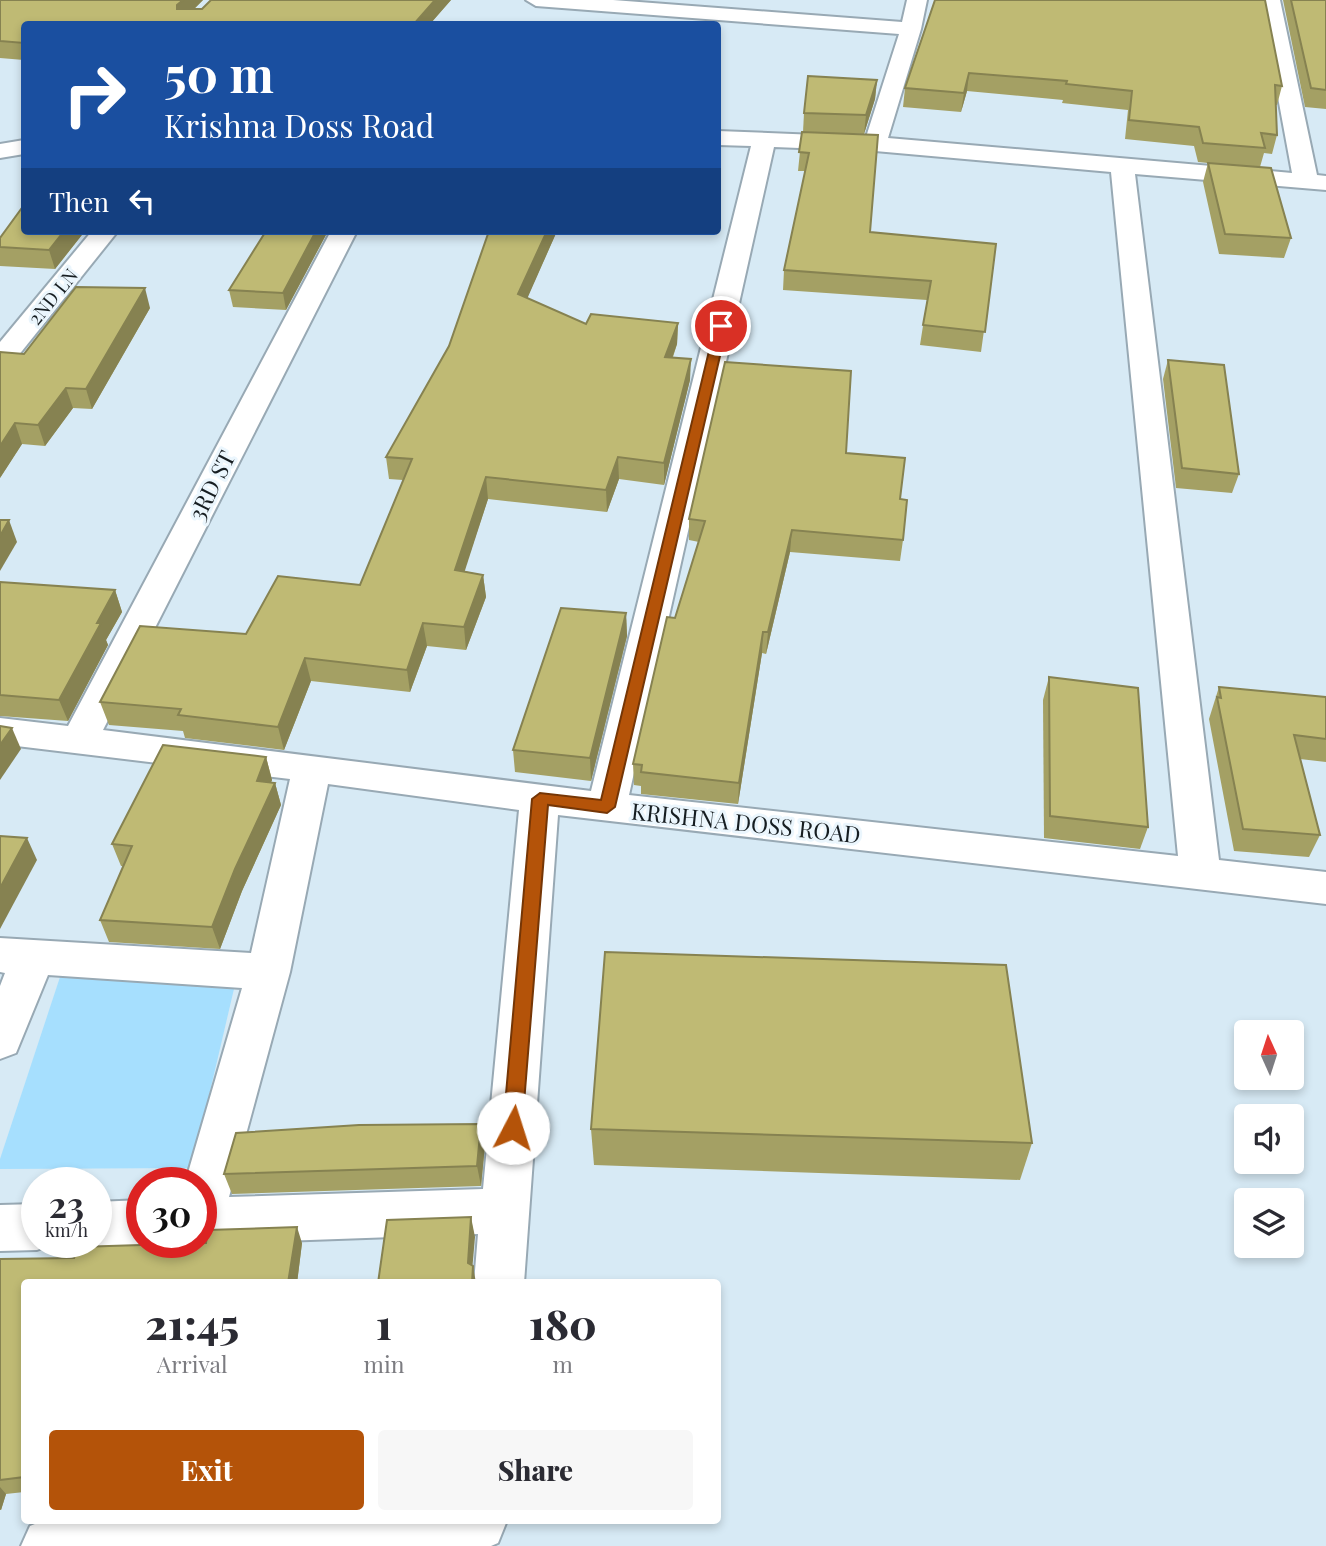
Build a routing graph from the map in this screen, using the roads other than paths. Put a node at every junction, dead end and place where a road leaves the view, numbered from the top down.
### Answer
1 (536, 0) edge
2 (917, 0) edge
3 (1269, 0) edge
4 (734, 8) edge
5 (911, 29) junction
6 (721, 138) edge
7 (765, 138) junction
8 (875, 144) junction
9 (21, 148) edge
10 (0, 151) edge
11 (1122, 164) junction
12 (1316, 182) edge
13 (102, 235) edge
14 (342, 235) edge
15 (0, 360) edge
16 (0, 731) edge
17 (79, 740) junction
18 (312, 768) junction
19 (540, 799) junction
20 (607, 807) junction
21 (1200, 873) junction
22 (1326, 888) edge
23 (17, 956) edge
24 (268, 972) junction
25 (0, 1040) edge
26 (213, 1167) edge
27 (506, 1211) junction
28 (217, 1220) edge
29 (21, 1227) edge
30 (0, 1228) edge
31 (499, 1279) edge
32 (459, 1524) edge
33 (50, 1546) edge

1 - 4 street
2 - 5 street
3 - 12 street
4 - 5 street
5 - 8 street
6 - 7 street
7 - 8 street
7 - 20 street
8 - 11 street
9 - 10 street
11 - 12 street
11 - 21 street
13 - 15 street, 2ND LN
14 - 17 street, 3RD ST
16 - 17 street, KRISHNA DOSS ROAD
17 - 18 street, KRISHNA DOSS ROAD
18 - 19 street, KRISHNA DOSS ROAD
18 - 24 street
19 - 20 street, KRISHNA DOSS ROAD
19 - 27 street
20 - 21 street, KRISHNA DOSS ROAD
21 - 22 street, KRISHNA DOSS ROAD
23 - 24 street
23 - 25 street
24 - 26 street
27 - 28 street
27 - 31 street
29 - 30 street
32 - 33 street

